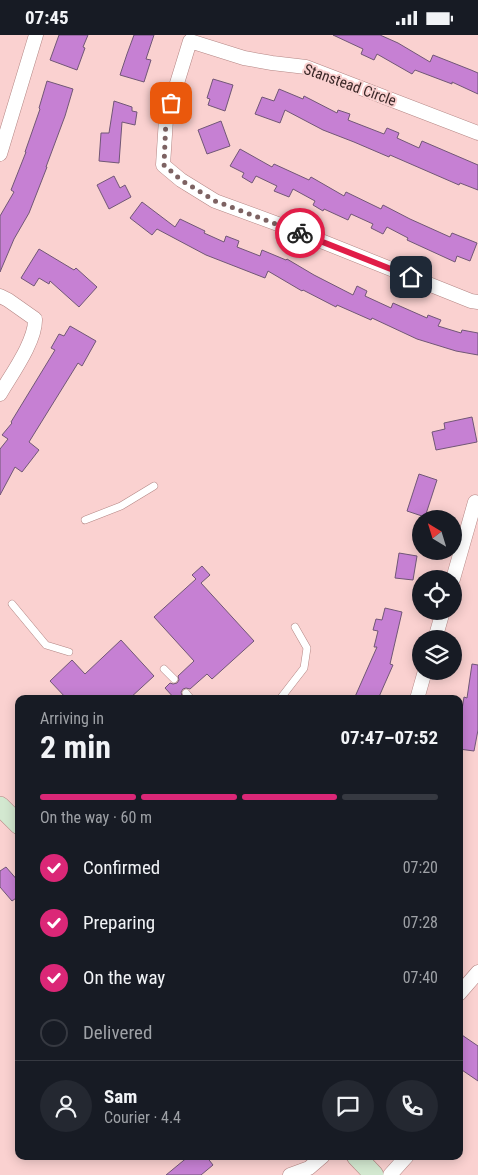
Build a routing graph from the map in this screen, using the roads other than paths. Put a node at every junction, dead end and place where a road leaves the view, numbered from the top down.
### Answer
1 (31, 37) edge
2 (192, 38) edge
3 (478, 133) edge
4 (0, 154) edge
5 (0, 295) edge
6 (478, 302) edge
7 (0, 394) edge
8 (154, 486) dead end
9 (475, 502) dead end
10 (85, 520) dead end
11 (455, 570) edge
12 (12, 604) dead end
13 (295, 627) dead end
14 (69, 652) dead end
15 (164, 669) dead end
16 (174, 679) dead end
17 (422, 680) edge
18 (283, 695) edge
19 (418, 695) edge
20 (0, 806) edge
21 (15, 821) edge
22 (478, 972) edge
23 (463, 989) edge
24 (318, 1160) edge
25 (360, 1160) edge
26 (403, 1160) edge
27 (290, 1175) edge
28 (374, 1175) edge
29 (390, 1175) edge

1 - 4 street
2 - 3 street, Stanstead Circle
2 - 6 street, Stanstead Circle
5 - 7 street
8 - 10 lane
9 - 11 street
12 - 14 lane
13 - 18 lane
15 - 16 lane
17 - 19 street
20 - 21 street
22 - 23 street
24 - 27 street
25 - 28 street
26 - 29 street

